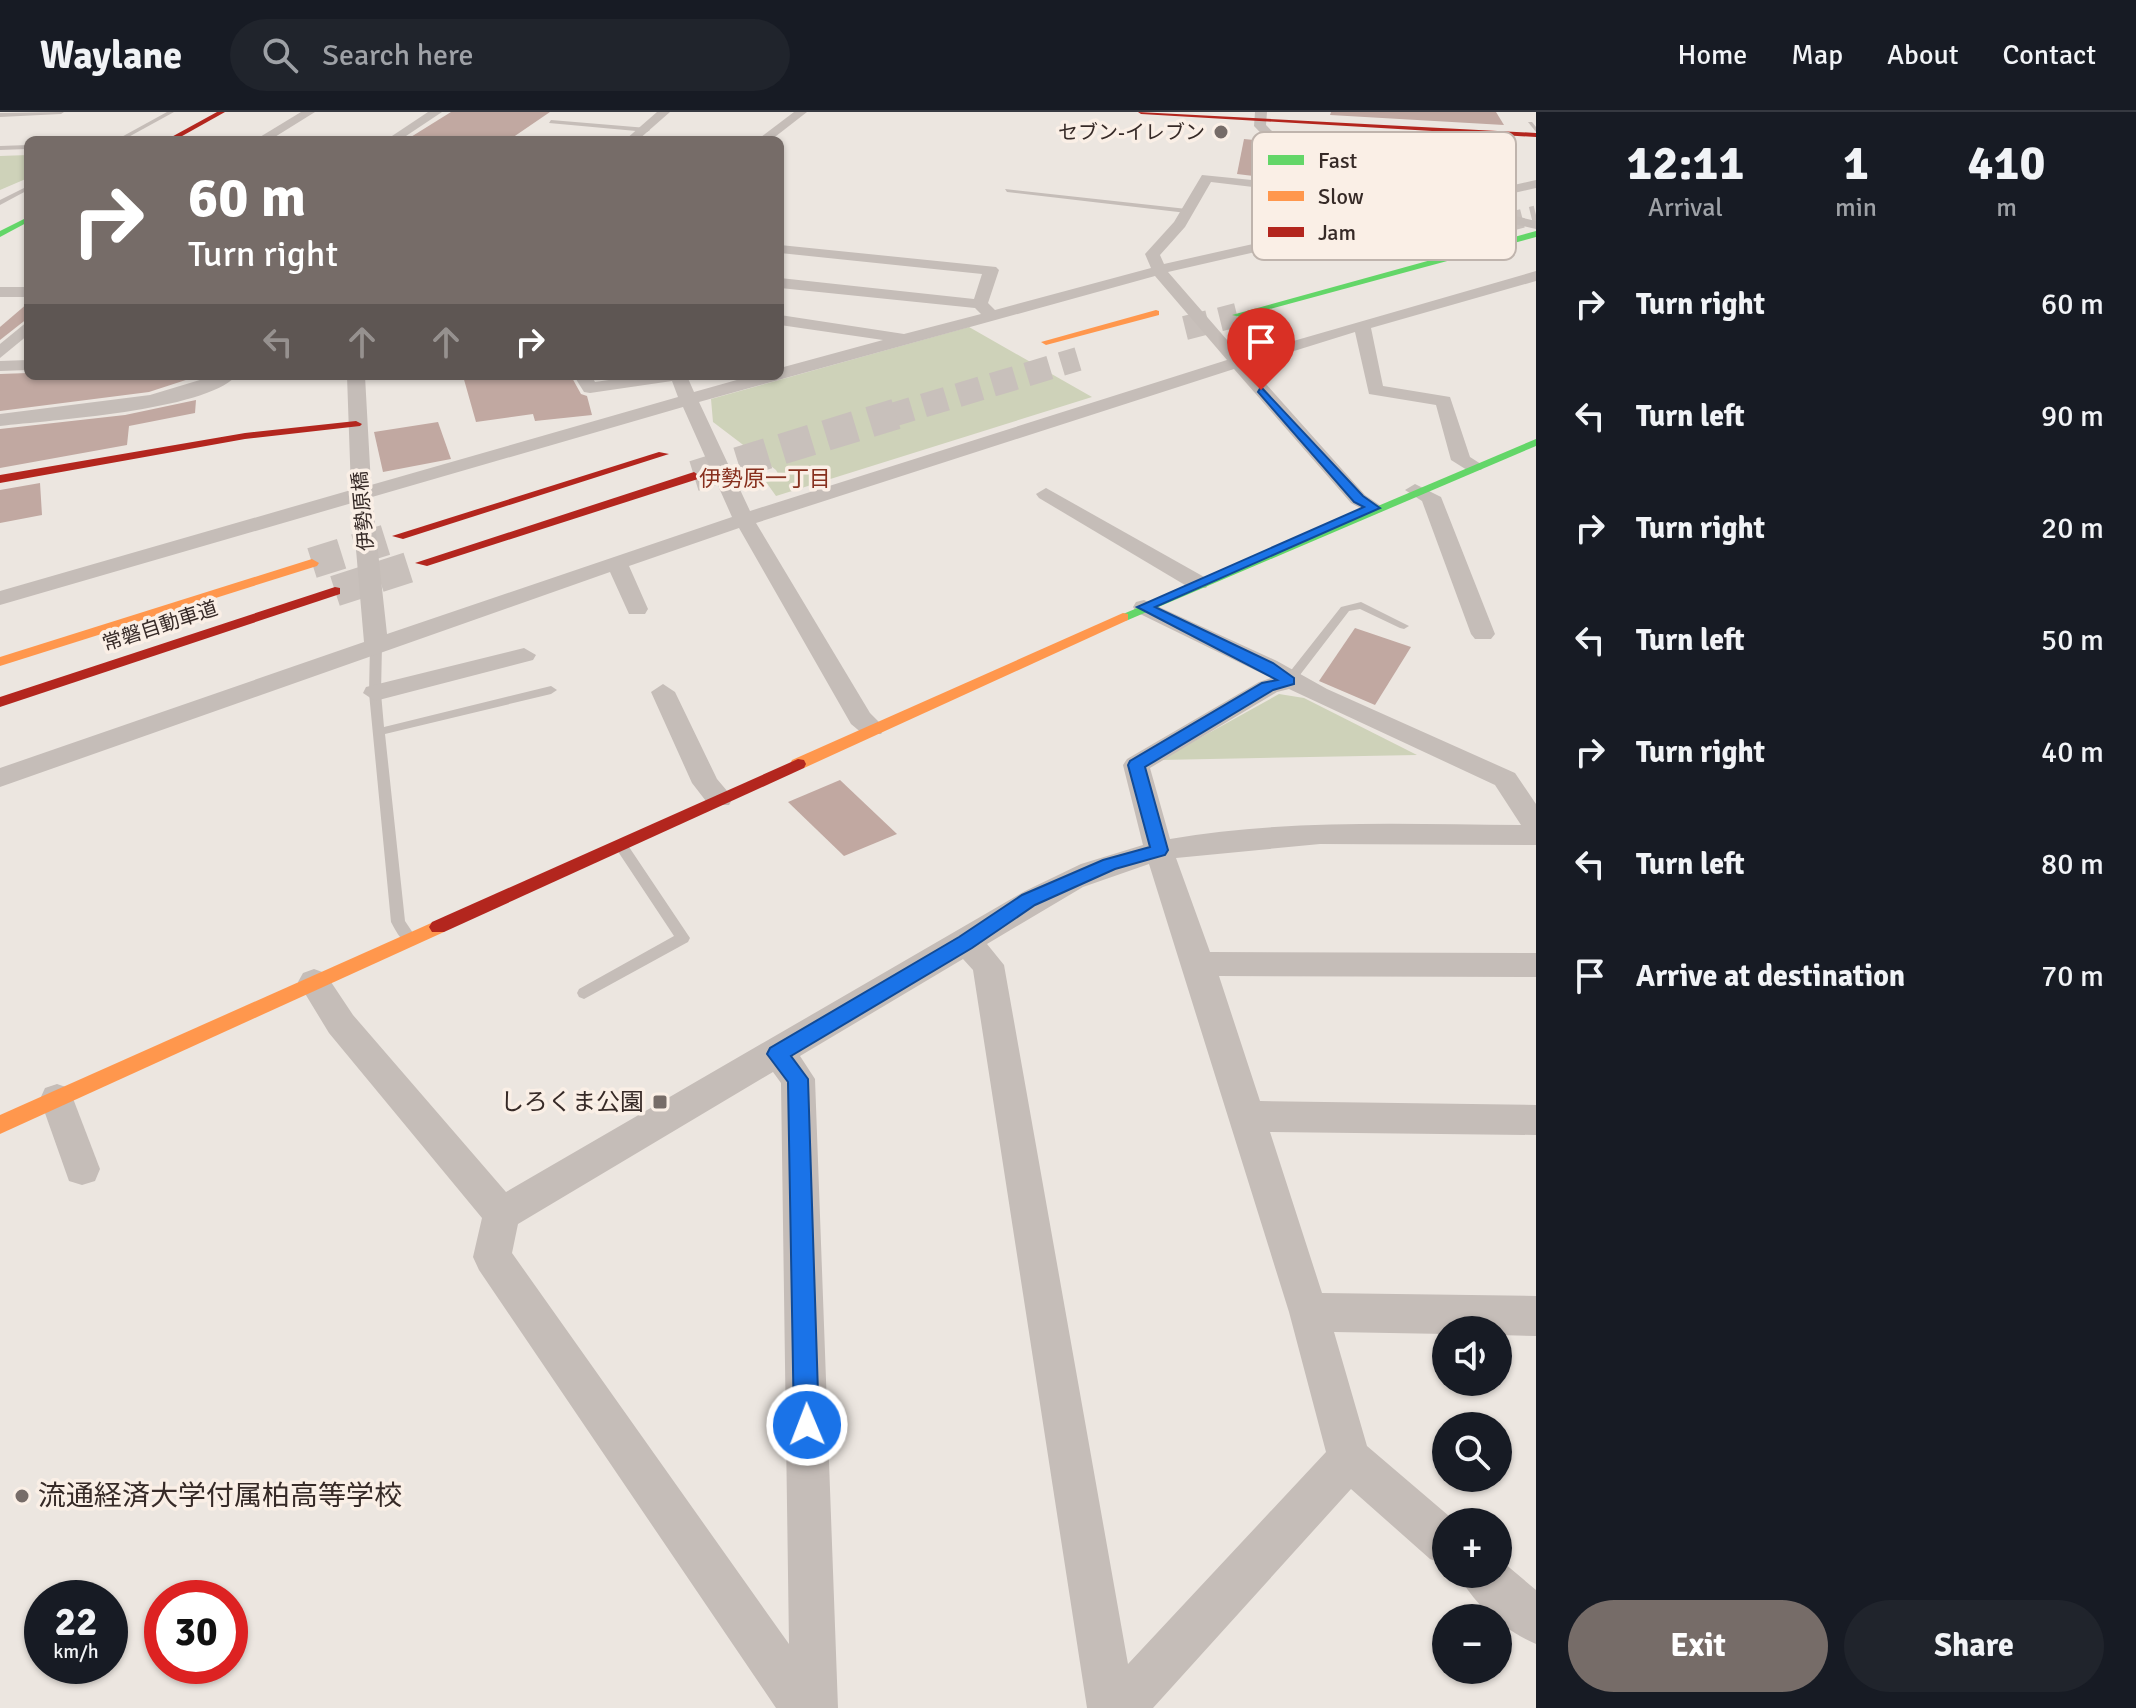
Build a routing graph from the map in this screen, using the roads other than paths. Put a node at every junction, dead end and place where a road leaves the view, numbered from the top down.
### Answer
1 (61, 112) edge
2 (171, 112) edge
3 (222, 112) edge
4 (309, 112) edge
5 (436, 112) edge
6 (664, 112) edge
7 (801, 112) edge
8 (1150, 112) edge
9 (1209, 114) edge
10 (0, 115) edge
11 (1260, 116) edge
12 (551, 122) dead end
13 (1534, 129) edge
14 (647, 130) junction
15 (126, 136) edge
16 (177, 136) edge
17 (268, 136) edge
18 (398, 136) edge
19 (637, 136) edge
20 (768, 136) edge
21 (24, 147) edge
22 (0, 148) edge
23 (1252, 183) edge
24 (1536, 184) edge
25 (1516, 188) edge
26 (24, 190) edge
27 (1007, 190) dead end
28 (0, 203) edge
29 (1187, 211) junction
30 (1516, 220) edge
31 (24, 221) edge
32 (1536, 225) tunnel mouth
33 (0, 234) edge
34 (1536, 234) edge
35 (1516, 239) edge
36 (784, 249) edge
37 (1252, 249) edge
38 (1440, 260) edge
39 (1158, 271) junction
40 (1536, 276) edge
41 (784, 284) edge
42 (0, 292) edge
43 (24, 292) edge
44 (986, 310) junction
45 (1156, 313) dead end
46 (1237, 315) tunnel mouth
47 (784, 321) edge
48 (1356, 326) junction
49 (24, 330) edge
50 (870, 332) junction
51 (902, 339) junction
52 (1046, 342) dead end
53 (0, 353) edge
54 (1236, 362) junction
55 (24, 365) edge
56 (0, 366) edge
57 (784, 367) edge
58 (784, 367) edge
59 (220, 380) edge
60 (356, 380) edge
61 (585, 380) edge
62 (647, 380) edge
63 (677, 380) edge
64 (756, 380) edge
65 (688, 399) junction
66 (0, 420) edge
67 (356, 424) junction
68 (1536, 442) edge
69 (667, 453) dead end
70 (1474, 466) junction
71 (694, 476) tunnel mouth
72 (0, 479) edge
73 (1415, 490) junction
74 (361, 493) junction
75 (1046, 494) dead end
76 (1374, 508) junction
77 (743, 518) junction
78 (398, 536) tunnel mouth
79 (616, 562) junction
80 (312, 563) tunnel mouth
81 (422, 563) tunnel mouth
82 (1198, 583) junction
83 (335, 591) tunnel mouth
84 (0, 598) edge
85 (1144, 607) junction
86 (637, 609) dead end
87 (1404, 626) dead end
88 (1483, 634) dead end
89 (376, 645) junction
90 (524, 655) dead end
91 (0, 662) edge
92 (1289, 681) junction
93 (551, 690) dead end
94 (663, 692) dead end
95 (375, 693) junction
96 (0, 702) edge
97 (872, 728) junction
98 (379, 732) junction
99 (0, 778) edge
100 (719, 798) junction
101 (1536, 826) edge
102 (1536, 835) edge
103 (619, 843) junction
104 (1159, 850) junction
105 (410, 939) junction
106 (966, 942) junction
107 (1199, 964) junction
108 (1536, 965) edge
109 (314, 982) junction
110 (584, 993) dead end
111 (778, 1054) junction
112 (57, 1099) junction
113 (1247, 1116) junction
114 (1536, 1120) edge
115 (0, 1125) edge
116 (82, 1169) dead end
117 (502, 1214) junction
118 (1309, 1312) junction
119 (1536, 1316) edge
120 (1349, 1459) junction
121 (1432, 1531) edge
122 (1498, 1588) edge
123 (1536, 1621) edge
124 (805, 1708) edge
125 (814, 1708) edge
126 (1111, 1708) edge
127 (1120, 1708) edge

1 - 10 lane
2 - 15 lane
3 - 16 main road
4 - 17 street
5 - 18 street
6 - 14 street
7 - 20 street
8 - 9 main road
9 - 11 main road
11 - 13 main road
12 - 14 lane
14 - 19 street
21 - 22 lane
23 - 29 street
24 - 25 street
26 - 28 lane
27 - 29 lane
29 - 39 street
30 - 32 street
31 - 33 main road
34 - 35 main road
36 - 44 street
37 - 39 street
38 - 46 main road
39 - 44 street
39 - 54 street
40 - 48 street
41 - 44 street
42 - 43 street
44 - 51 street
45 - 52 main road
47 - 50 street
48 - 54 street
48 - 70 street
49 - 53 street
50 - 51 street
50 - 58 street
51 - 57 street
54 - 76 street
54 - 77 street
55 - 56 street
59 - 66 street
60 - 67 street, 伊勢原橋
61 - 62 street
63 - 65 street
64 - 65 street
65 - 74 street
65 - 77 street
67 - 72 main road
67 - 74 street, 伊勢原橋
68 - 70 main road
69 - 78 main road
70 - 73 main road
71 - 81 main road
73 - 76 main road
73 - 88 street
74 - 84 street
74 - 89 street, 伊勢原橋
75 - 82 street
76 - 82 main road
77 - 79 street
77 - 97 street
79 - 86 street
79 - 89 street
80 - 91 main road, 常磐自動車道
82 - 85 main road
83 - 96 main road, 常磐自動車道
85 - 92 street
85 - 97 main road
87 - 92 lane
89 - 95 lane
89 - 99 street
90 - 95 street
92 - 101 street
92 - 104 street
93 - 98 lane
94 - 100 street
95 - 98 lane
97 - 100 main road
98 - 105 lane
100 - 103 main road
102 - 104 street
103 - 105 main road
103 - 110 lane
104 - 106 street
104 - 107 street
105 - 109 main road
106 - 111 street
106 - 126 street
107 - 108 street
107 - 113 street
109 - 112 main road
109 - 117 street
111 - 117 street
111 - 125 street
112 - 115 main road
112 - 116 street
113 - 114 street
113 - 118 street
117 - 124 street
118 - 119 street
118 - 120 street
120 - 121 street
120 - 127 street
122 - 123 street

